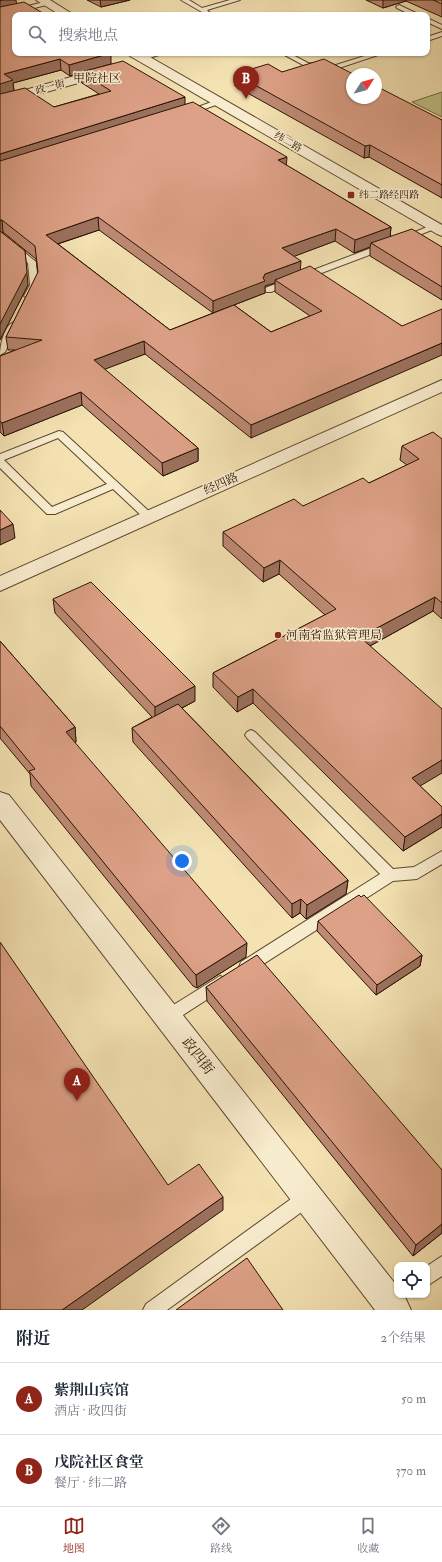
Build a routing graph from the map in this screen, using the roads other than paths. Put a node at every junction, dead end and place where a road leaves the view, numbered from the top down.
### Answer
1 (184, 0) edge
2 (237, 0) edge
3 (45, 2) edge
4 (398, 7) dead end
5 (201, 10) junction
6 (63, 12) edge
7 (205, 12) edge
8 (409, 12) edge
9 (0, 15) edge
10 (430, 21) edge
11 (442, 27) edge
12 (442, 34) edge
13 (430, 38) edge
14 (150, 56) edge
15 (289, 56) edge
16 (371, 56) edge
17 (135, 60) edge
18 (0, 101) edge
19 (220, 102) junction
20 (182, 114) edge
21 (438, 229) edge
22 (0, 236) edge
23 (268, 290) edge
24 (24, 305) edge
25 (17, 318) edge
26 (0, 352) edge
27 (442, 384) edge
28 (0, 458) edge
29 (0, 462) edge
30 (114, 485) junction
31 (149, 517) junction
32 (0, 584) edge
33 (251, 734) dead end
34 (0, 802) edge
35 (442, 857) edge
36 (390, 875) junction
37 (167, 1017) junction
38 (308, 1197) junction
39 (442, 1265) edge
40 (430, 1275) edge
41 (397, 1304) edge
42 (152, 1310) edge

1 - 5 lane
2 - 5 lane
3 - 6 street
3 - 9 lane
4 - 8 lane
5 - 7 lane
10 - 11 lane
12 - 13 lane
14 - 17 lane
15 - 16 lane
17 - 18 street, 政一街
17 - 19 street, 纬二路
19 - 20 lane
19 - 21 street, 纬二路
21 - 23 lane
22 - 24 lane
25 - 26 lane
27 - 31 street, 经四路
28 - 30 lane
29 - 30 lane
30 - 31 lane
31 - 32 street, 经四路
33 - 36 lane
34 - 37 street, 政四街
35 - 36 lane
36 - 37 lane
37 - 38 street, 政四街
38 - 41 street, 政四街
38 - 42 lane
39 - 40 lane

